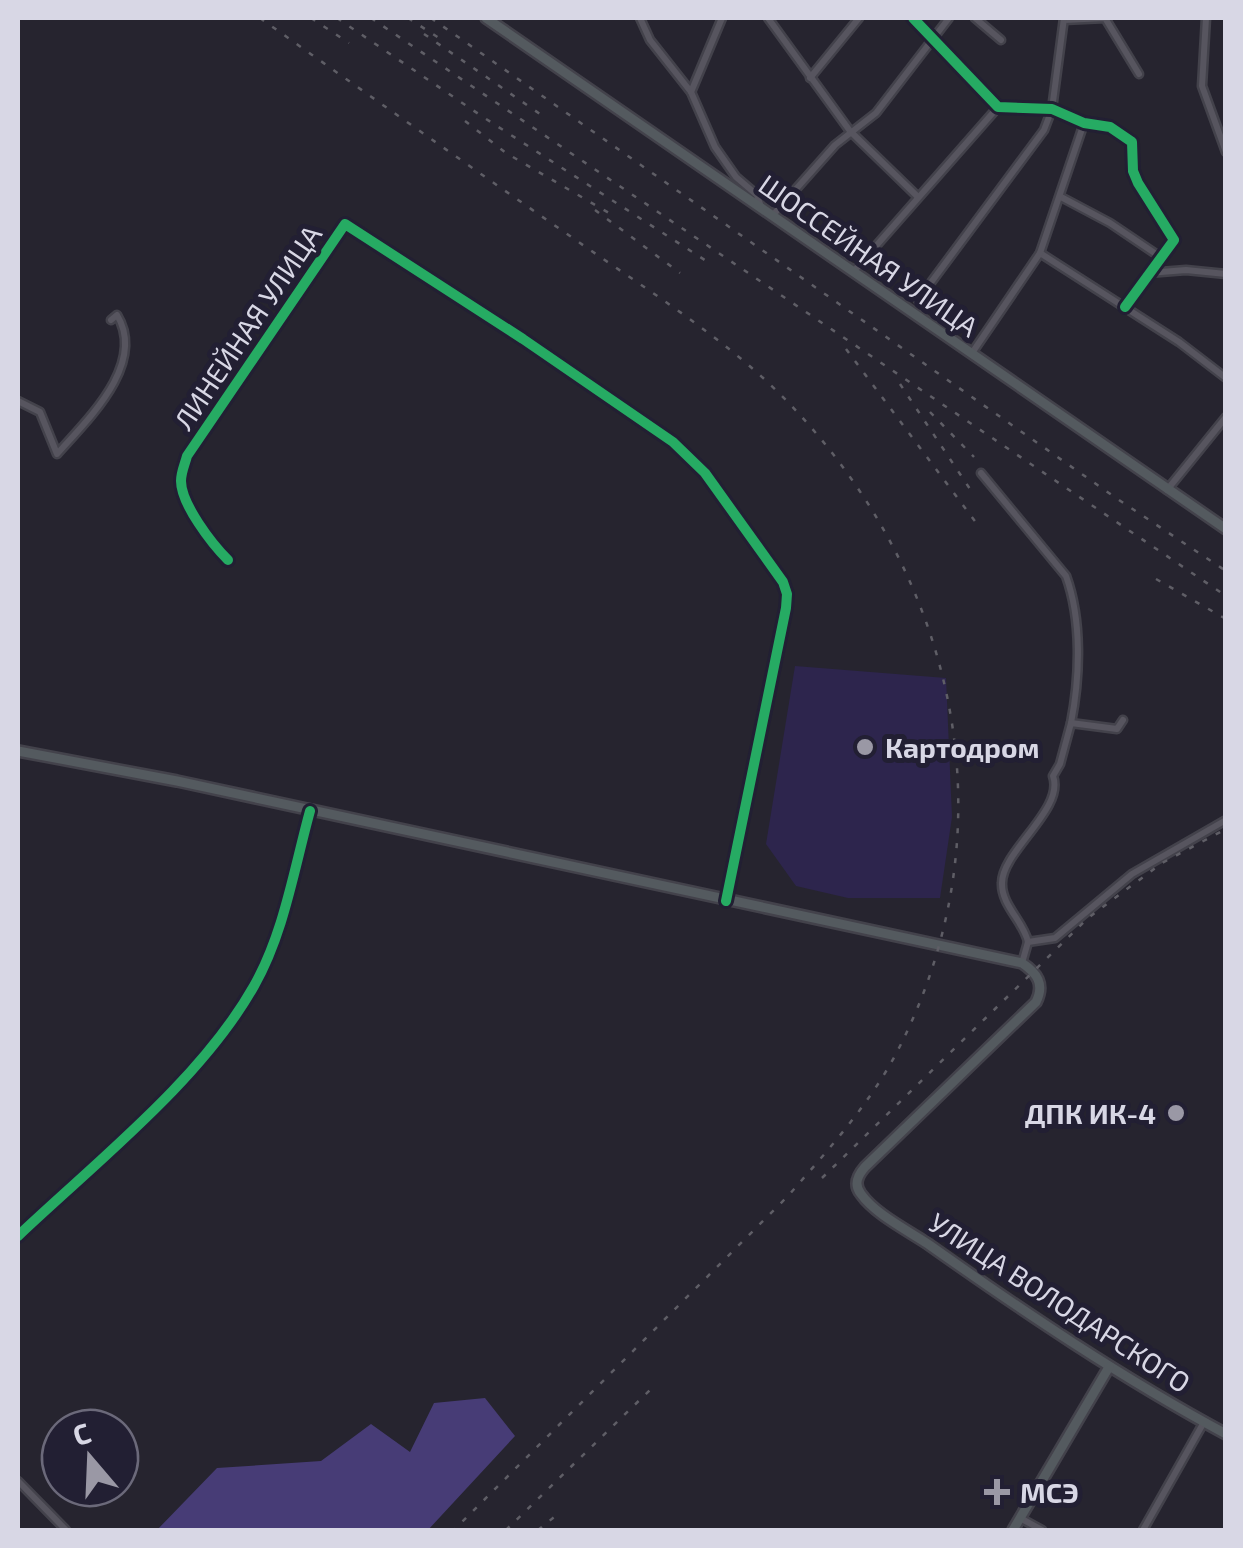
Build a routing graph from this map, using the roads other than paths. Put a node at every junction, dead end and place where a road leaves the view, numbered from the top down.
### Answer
1 (486, 18) edge
2 (640, 18) edge
3 (722, 18) edge
4 (768, 18) edge
5 (860, 18) edge
6 (913, 18) edge
7 (949, 18) edge
8 (975, 18) edge
9 (1206, 18) edge
10 (1064, 19) edge
11 (932, 36) junction
12 (1001, 40) dead end
13 (1139, 74) dead end
14 (810, 78) junction
15 (691, 92) junction
16 (998, 107) junction
17 (1052, 109) junction
18 (1084, 123) junction
19 (850, 130) junction
20 (1226, 152) edge
21 (918, 197) junction
22 (1061, 197) junction
23 (761, 207) junction
24 (773, 216) junction
25 (1040, 253) junction
26 (1160, 256) junction
27 (854, 272) junction
28 (1148, 274) junction
29 (1226, 274) edge
30 (918, 300) dead end
31 (1125, 307) junction
32 (112, 320) dead end
33 (971, 355) junction
34 (1226, 378) edge
35 (18, 401) edge
36 (1226, 417) edge
37 (981, 473) dead end
38 (1166, 491) junction
39 (1226, 530) edge
40 (228, 560) dead end
41 (1123, 720) dead end
42 (1071, 723) junction
43 (18, 752) edge
44 (310, 811) junction
45 (1226, 820) edge
46 (726, 901) junction
47 (1028, 942) junction
48 (1022, 963) junction
49 (18, 1236) edge
50 (1108, 1367) junction
51 (1204, 1422) junction
52 (1226, 1434) edge
53 (18, 1480) edge
54 (1020, 1518) junction
55 (66, 1530) edge
56 (1013, 1530) edge
57 (1042, 1530) edge
58 (1142, 1530) edge

1 - 23 main road, ШОССЕЙНАЯ УЛИЦА
2 - 15 street
3 - 15 street
4 - 14 street
5 - 14 street
6 - 11 street
7 - 11 street
8 - 12 street
9 - 20 street
10 - 13 street
10 - 17 street
11 - 16 street
11 - 19 street
14 - 19 street
15 - 23 street
16 - 17 street
16 - 21 street
17 - 18 street
17 - 30 street
18 - 22 street
18 - 26 street
19 - 21 street
19 - 24 street
21 - 27 street
22 - 25 street
22 - 26 street
23 - 24 main road, ШОССЕЙНАЯ УЛИЦА
24 - 27 main road, ШОССЕЙНАЯ УЛИЦА
25 - 31 street
25 - 33 street
26 - 28 street
27 - 33 main road, ШОССЕЙНАЯ УЛИЦА
28 - 29 street
28 - 31 street
31 - 34 street
32 - 35 street
33 - 38 main road, ШОССЕЙНАЯ УЛИЦА
36 - 38 street
37 - 42 street
38 - 39 main road, ШОССЕЙНАЯ УЛИЦА
40 - 46 street, ЛИНЕЙНАЯ УЛИЦА
41 - 42 street
42 - 47 street
43 - 44 main road
44 - 46 main road
44 - 49 street
45 - 47 street
46 - 48 main road
47 - 48 street
48 - 50 main road, УЛИЦА ВОЛОДАРСКОГО
50 - 51 main road, УЛИЦА ВОЛОДАРСКОГО
50 - 54 main road
51 - 52 main road, УЛИЦА ВОЛОДАРСКОГО
51 - 58 street
53 - 55 street
54 - 56 main road
54 - 57 street

